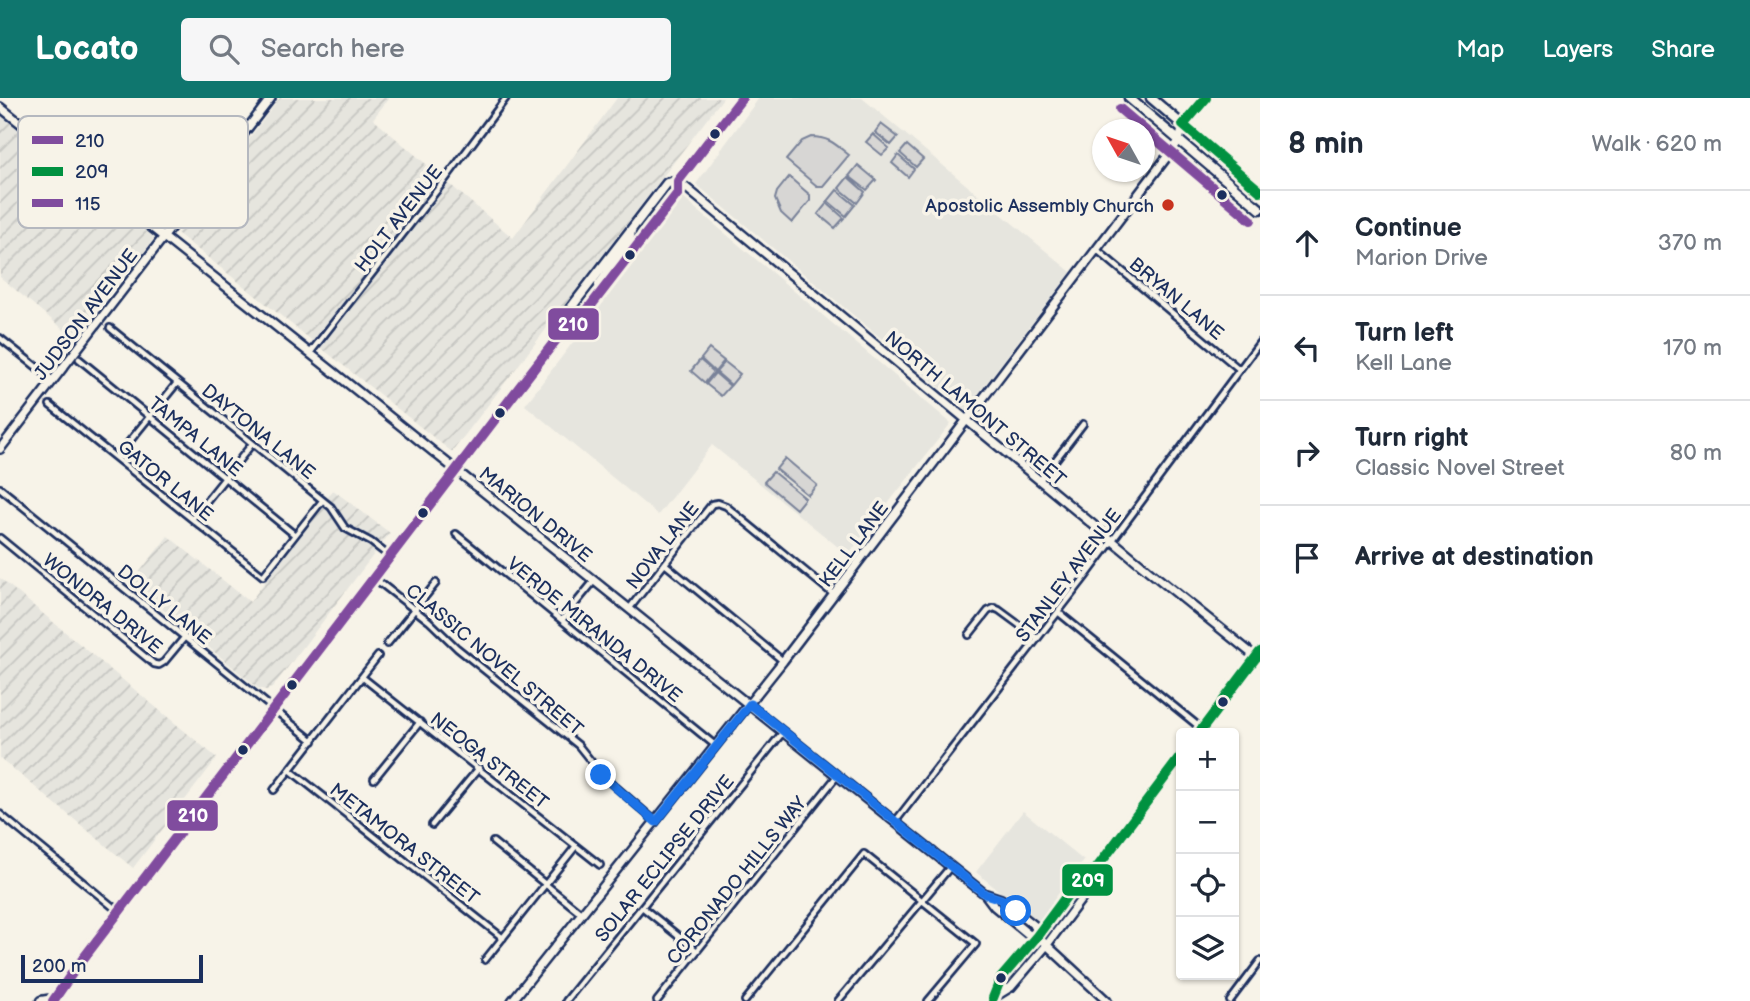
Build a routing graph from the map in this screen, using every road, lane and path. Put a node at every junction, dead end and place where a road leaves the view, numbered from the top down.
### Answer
1 (271, 98) edge
2 (506, 98) edge
3 (742, 98) edge
4 (1129, 98) edge
5 (1151, 98) edge
6 (1206, 98) edge
7 (0, 107) edge
8 (18, 121) edge
9 (1183, 125) junction
10 (248, 128) edge
11 (1179, 141) junction
12 (678, 181) junction
13 (1260, 191) edge
14 (1260, 209) edge
15 (152, 228) edge
16 (170, 228) edge
17 (632, 228) junction
18 (163, 237) junction
19 (1096, 249) junction
20 (602, 291) junction
21 (110, 328) dead end
22 (559, 336) junction
23 (0, 338) edge
24 (1260, 342) edge
25 (310, 353) junction
26 (79, 359) dead end
27 (1239, 369) junction
28 (53, 381) junction
29 (177, 383) junction
30 (50, 405) dead end
31 (149, 417) junction
32 (967, 420) junction
33 (1083, 424) dead end
34 (252, 444) junction
35 (0, 449) edge
36 (116, 458) junction
37 (456, 470) junction
38 (225, 478) junction
39 (1040, 481) junction
40 (0, 488) edge
41 (323, 501) junction
42 (192, 519) junction
43 (456, 534) dead end
44 (296, 535) junction
45 (0, 538) edge
46 (1111, 540) junction
47 (390, 556) junction
48 (665, 564) junction
49 (373, 578) junction
50 (594, 581) junction
51 (436, 583) dead end
52 (834, 595) junction
53 (414, 609) junction
54 (629, 609) junction
55 (1058, 612) junction
56 (562, 621) junction
57 (969, 635) dead end
58 (184, 638) junction
59 (1037, 638) junction
60 (387, 644) dead end
61 (1258, 655) edge
62 (378, 656) dead end
63 (783, 661) junction
64 (362, 677) junction
65 (750, 704) junction
66 (273, 710) junction
67 (420, 722) junction
68 (1196, 728) edge
69 (1202, 728) edge
70 (783, 732) junction
71 (313, 741) junction
72 (717, 746) junction
73 (1176, 763) edge
74 (479, 768) junction
75 (290, 771) junction
76 (837, 776) junction
77 (374, 779) dead end
78 (274, 790) dead end
79 (0, 814) edge
80 (656, 822) junction
81 (895, 822) junction
82 (432, 825) dead end
83 (493, 842) dead end
84 (576, 846) junction
85 (600, 865) dead end
86 (951, 866) junction
87 (546, 884) junction
88 (1084, 885) junction
89 (923, 901) junction
90 (642, 907) junction
91 (119, 912) junction
92 (582, 914) junction
93 (1037, 936) junction
94 (503, 938) junction
95 (1046, 946) junction
96 (697, 951) junction
97 (485, 960) dead end
98 (1260, 961) edge
99 (992, 999) edge
100 (53, 1000) edge
101 (41, 1001) edge
102 (512, 1001) edge
103 (566, 1001) edge
104 (657, 1001) edge
105 (746, 1001) edge
106 (838, 1001) edge
107 (929, 1001) edge
108 (1107, 1001) edge
109 (1230, 1001) edge

1 - 10 street, JUDSON AVENUE
2 - 25 street, HOLT AVENUE
3 - 12 main road
4 - 11 main road
5 - 9 main road
6 - 9 street, KELL LANE
7 - 8 street, MARION DRIVE
9 - 11 street, KELL LANE
9 - 13 main road
11 - 14 main road
11 - 19 street, KELL LANE
12 - 17 main road
12 - 20 main road
12 - 32 street, NORTH LAMONT STREET
15 - 18 street, MARION DRIVE
16 - 18 street, JUDSON AVENUE
17 - 20 main road
17 - 22 main road
18 - 25 street, MARION DRIVE
18 - 28 street, JUDSON AVENUE
19 - 27 street, BRYAN LANE
19 - 32 street, KELL LANE
20 - 22 main road
21 - 29 street, DAYTONA LANE
22 - 37 main road
23 - 28 street
24 - 27 street, STANLEY AVENUE
25 - 37 street, MARION DRIVE
26 - 31 street, TAMPA LANE
27 - 46 street, STANLEY AVENUE
28 - 35 street, JUDSON AVENUE
29 - 31 street
29 - 34 street, DAYTONA LANE
30 - 36 street, GATOR LANE
31 - 36 street
31 - 38 street, TAMPA LANE
32 - 39 street, NORTH LAMONT STREET
32 - 52 street, KELL LANE
33 - 39 street
34 - 38 street
34 - 41 street, DAYTONA LANE
36 - 42 street, GATOR LANE
37 - 47 main road
37 - 50 street, MARION DRIVE
38 - 42 street
38 - 44 street, TAMPA LANE
39 - 46 street, NORTH LAMONT STREET
40 - 58 street, DOLLY LANE
41 - 44 street
41 - 47 street, DAYTONA LANE
42 - 44 street, GATOR LANE
43 - 56 street, VERDE MIRANDA DRIVE
45 - 58 street, WONDRA DRIVE
46 - 55 street, STANLEY AVENUE
46 - 61 street, NORTH LAMONT STREET
47 - 49 main road
48 - 52 street, NOVA LANE
48 - 54 street, NOVA LANE
48 - 63 street
49 - 53 street, CLASSIC NOVEL STREET
49 - 66 main road
50 - 54 street, MARION DRIVE
50 - 56 street
51 - 53 street
52 - 63 street, KELL LANE
53 - 60 street
53 - 80 street, CLASSIC NOVEL STREET
54 - 65 street, MARION DRIVE
55 - 59 street, STANLEY AVENUE
55 - 68 street
56 - 72 street, VERDE MIRANDA DRIVE
57 - 59 street
58 - 66 street, DOLLY LANE
59 - 81 street, STANLEY AVENUE
61 - 69 street
62 - 64 street
63 - 65 street, KELL LANE
64 - 67 street, NEOGA STREET
64 - 71 street
65 - 70 street, MARION DRIVE
65 - 72 street, KELL LANE
66 - 71 street, DOLLY LANE
66 - 91 main road
67 - 74 street, NEOGA STREET
67 - 77 street
70 - 76 street, MARION DRIVE
70 - 90 street, SOLAR ECLIPSE DRIVE
71 - 75 street
72 - 80 street, KELL LANE
73 - 88 street
74 - 82 street
74 - 84 street, NEOGA STREET
75 - 78 street
75 - 94 street, METAMORA STREET
76 - 81 street, MARION DRIVE
76 - 96 street, CORONADO HILLS WAY
79 - 91 street
80 - 92 street, KELL LANE
81 - 86 street, MARION DRIVE
83 - 87 street
84 - 85 street, NEOGA STREET
84 - 87 street
86 - 89 street
86 - 93 street, MARION DRIVE
87 - 92 street
87 - 94 street
88 - 93 street
88 - 95 street
89 - 105 street
89 - 106 street
89 - 107 street
90 - 96 street
90 - 103 street, SOLAR ECLIPSE DRIVE
91 - 100 main road
92 - 102 street, KELL LANE
93 - 95 street, MARION DRIVE
93 - 99 street
94 - 97 street
95 - 99 street
95 - 108 street, MARION DRIVE
96 - 104 street, CORONADO HILLS WAY
98 - 109 street
100 - 101 main road

